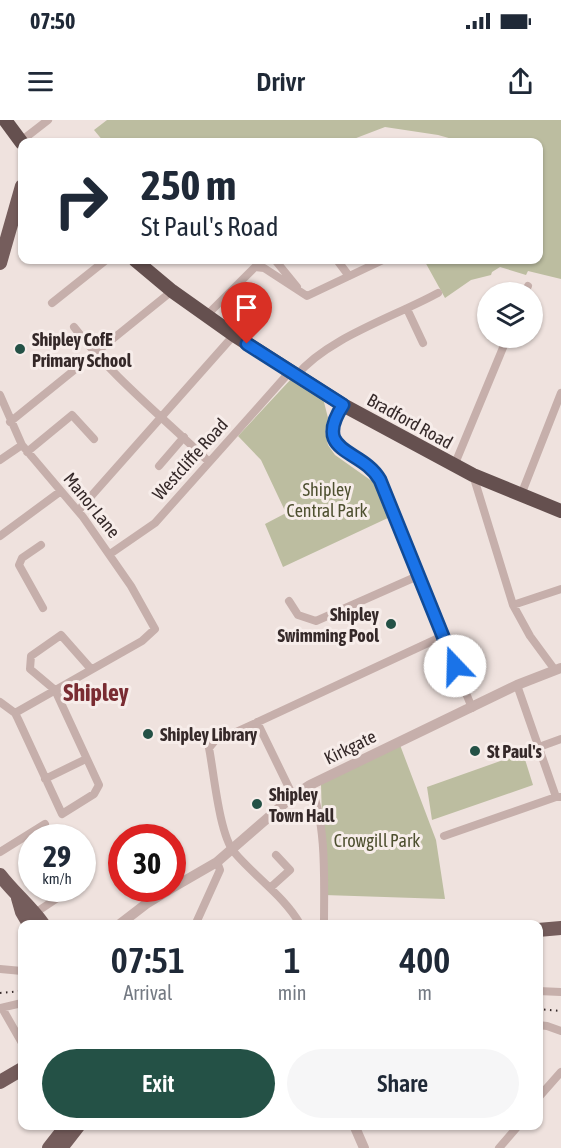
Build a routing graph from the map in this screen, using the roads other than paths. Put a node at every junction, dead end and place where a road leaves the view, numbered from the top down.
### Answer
1 (6, 120) edge
2 (48, 120) edge
3 (19, 138) edge
4 (27, 138) edge
5 (18, 198) edge
6 (3, 243) edge
7 (0, 263) edge
8 (101, 264) edge
9 (140, 264) edge
10 (258, 264) edge
11 (278, 264) edge
12 (339, 264) edge
13 (374, 264) edge
14 (255, 267) junction
15 (349, 276) junction
16 (172, 291) junction
17 (438, 293) dead end
18 (303, 295) junction
19 (52, 303) dead end
20 (407, 309) junction
21 (207, 315) junction
22 (74, 327) dead end
23 (234, 335) junction
24 (423, 343) dead end
25 (503, 348) edge
26 (94, 354) junction
27 (291, 376) junction
28 (561, 393) edge
29 (0, 395) edge
30 (343, 405) junction
31 (160, 417) junction
32 (10, 422) junction
33 (184, 437) junction
34 (94, 439) dead end
35 (24, 448) junction
36 (0, 460) edge
37 (209, 462) junction
38 (159, 466) dead end
39 (454, 466) junction
40 (473, 475) junction
41 (61, 491) junction
42 (521, 495) junction
43 (78, 511) junction
44 (561, 512) edge
45 (0, 536) edge
46 (41, 544) dead end
47 (110, 555) junction
48 (420, 575) junction
49 (561, 589) edge
50 (289, 602) dead end
51 (513, 605) junction
52 (43, 608) dead end
53 (443, 636) junction
54 (91, 669) junction
55 (558, 669) edge
56 (517, 686) junction
57 (55, 690) junction
58 (0, 702) edge
59 (472, 708) junction
60 (15, 713) junction
61 (257, 722) junction
62 (561, 739) edge
63 (539, 747) junction
64 (86, 759) junction
65 (45, 779) junction
66 (310, 785) junction
67 (293, 796) junction
68 (559, 797) edge
69 (444, 836) dead end
70 (18, 841) edge
71 (232, 850) junction
72 (0, 852) edge
73 (276, 855) dead end
74 (217, 862) junction
75 (0, 876) edge
76 (186, 880) edge
77 (270, 888) junction
78 (54, 902) edge
79 (149, 902) edge
80 (34, 920) edge
81 (125, 920) edge
82 (196, 920) edge
83 (297, 920) edge
84 (324, 920) edge
85 (561, 928) edge
86 (543, 930) edge
87 (0, 969) edge
88 (18, 971) edge
89 (543, 991) edge
90 (561, 992) edge
91 (18, 1004) edge
92 (1, 1008) edge
93 (543, 1026) edge
94 (561, 1031) edge
95 (18, 1036) edge
96 (18, 1061) edge
97 (0, 1071) edge
98 (18, 1071) edge
99 (561, 1072) edge
100 (0, 1082) edge
101 (543, 1092) edge
102 (63, 1130) edge
103 (75, 1130) edge
104 (356, 1130) edge
105 (516, 1130) edge
106 (49, 1148) edge
107 (61, 1148) edge
108 (364, 1148) edge
109 (499, 1148) edge

1 - 3 highway
2 - 4 street
5 - 6 main road
6 - 7 main road
8 - 19 street
9 - 16 highway, Bradford Road
10 - 14 street
11 - 18 street
12 - 15 street
13 - 15 street
14 - 18 street
14 - 21 street
15 - 18 street
16 - 21 highway, Bradford Road
16 - 26 street
17 - 20 street, Westcliffe Road
20 - 24 street
20 - 27 street, Westcliffe Road
21 - 23 highway, Bradford Road
22 - 26 street
23 - 27 highway, Bradford Road
23 - 31 street
25 - 39 street
26 - 31 street
26 - 32 street
27 - 30 highway, Bradford Road
27 - 37 street, Westcliffe Road
28 - 42 street
29 - 32 street, Manor Lane
30 - 39 highway, Bradford Road
30 - 48 street
31 - 33 street
31 - 43 street
32 - 35 street, Manor Lane
33 - 37 street
33 - 38 street
34 - 35 street
35 - 36 street
35 - 41 street, Manor Lane
37 - 47 street, Westcliffe Road
39 - 40 highway, Bradford Road
40 - 42 highway, Bradford Road
40 - 51 street
41 - 43 street, Manor Lane
41 - 45 street
42 - 44 highway, Bradford Road
43 - 47 street, Manor Lane
46 - 52 street
47 - 54 street, Manor Lane
48 - 50 street
48 - 53 street
49 - 51 street
51 - 55 street
53 - 59 street
53 - 61 street
54 - 57 street
54 - 57 street
55 - 56 street, Kirkgate
56 - 59 street, Kirkgate
56 - 63 street
57 - 60 street
57 - 64 street
58 - 60 street
59 - 66 street, Kirkgate
60 - 65 street
61 - 67 street
61 - 71 street
62 - 63 street
63 - 68 street
64 - 65 street
64 - 65 street
66 - 67 street, Kirkgate
66 - 84 street
67 - 71 street, Kirkgate
68 - 69 street
70 - 72 street
71 - 74 street, Kirkgate
71 - 77 street
73 - 77 street
74 - 76 street, Kirkgate
74 - 82 street
75 - 80 main road
77 - 83 street
78 - 80 street
79 - 81 street, Kirkgate
85 - 86 main road
87 - 88 street
89 - 90 street
91 - 92 street
92 - 95 street
93 - 94 street
96 - 97 main road
98 - 100 main road
99 - 101 street
102 - 106 main road
103 - 107 main road
104 - 108 street
105 - 109 street

